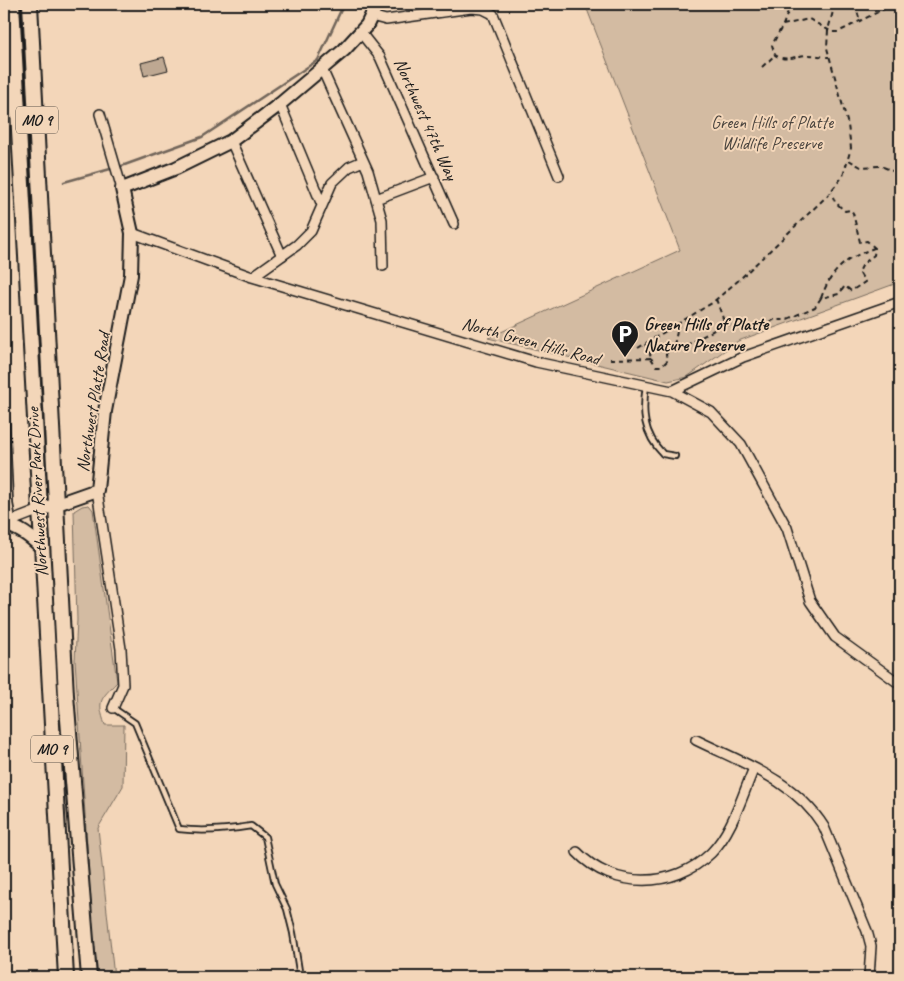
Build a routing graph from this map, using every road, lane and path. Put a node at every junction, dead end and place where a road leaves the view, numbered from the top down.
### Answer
1 (12, 4) edge
2 (30, 4) edge
3 (377, 4) edge
4 (791, 4) edge
5 (835, 4) edge
6 (855, 4) edge
7 (889, 4) edge
8 (371, 16) junction
9 (860, 21) junction
10 (783, 25) junction
11 (828, 30) junction
12 (361, 33) junction
13 (33, 50) junction
14 (12, 52) junction
15 (775, 54) junction
16 (829, 57) junction
17 (762, 67) dead end
18 (322, 69) junction
19 (280, 104) junction
20 (100, 114) dead end
21 (231, 141) junction
22 (849, 160) junction
23 (363, 161) junction
24 (900, 174) edge
25 (434, 176) junction
26 (559, 176) dead end
27 (120, 184) junction
28 (830, 192) junction
29 (376, 199) junction
30 (322, 205) junction
31 (454, 224) dead end
32 (132, 233) junction
33 (875, 248) junction
34 (282, 256) junction
35 (383, 266) dead end
36 (252, 277) junction
37 (821, 298) junction
38 (716, 299) junction
39 (900, 302) edge
40 (679, 322) junction
41 (725, 324) junction
42 (645, 344) junction
43 (674, 345) junction
44 (638, 348) dead end
45 (651, 358) junction
46 (610, 360) dead end
47 (4, 370) edge
48 (646, 385) junction
49 (672, 391) junction
50 (675, 456) dead end
51 (97, 490) junction
52 (56, 504) junction
53 (40, 510) junction
54 (7, 523) edge
55 (42, 548) junction
56 (900, 684) edge
57 (112, 708) joint
58 (696, 740) dead end
59 (754, 768) junction
60 (577, 852) dead end
61 (66, 977) edge
62 (89, 977) edge
63 (300, 977) edge
64 (869, 977) edge

1 - 14 main road, Northwest River Park Drive / MO 9
2 - 13 main road, Northwest River Park Drive / MO 9
3 - 8 street
4 - 10 path
5 - 11 path
6 - 9 path
7 - 9 path
8 - 12 street
8 - 26 street
9 - 11 path
10 - 11 path
10 - 15 path
11 - 16 path
12 - 18 street
12 - 25 street, Northwest 47th Way
13 - 14 main road
13 - 52 main road, Northwest River Park Drive / MO 9
14 - 53 main road, Northwest River Park Drive / MO 9
15 - 16 path
15 - 17 path
16 - 22 path
18 - 19 street
18 - 23 street
19 - 21 street
19 - 30 street
20 - 27 street
21 - 27 street
21 - 34 street
22 - 24 path
22 - 28 path
23 - 29 street
23 - 30 street
25 - 29 street
25 - 31 street, Northwest 47th Way
27 - 32 street, Northwest Platte Road
28 - 33 path
28 - 38 path
29 - 35 street
30 - 34 street
32 - 36 street, North Green Hills Road
32 - 51 street, Northwest Platte Road
33 - 37 path
33 - 37 path
34 - 36 street
36 - 48 street, North Green Hills Road
37 - 41 path
38 - 40 path
38 - 41 path
39 - 49 street
40 - 42 path
40 - 43 path
41 - 43 path
42 - 44 path
42 - 45 path
43 - 45 path
45 - 46 path
47 - 54 lane
48 - 49 street, North Green Hills Road
48 - 50 lane
49 - 56 street, North Green Hills Road
51 - 52 street
51 - 57 street, Northwest Platte Road
52 - 53 street
52 - 62 main road, Northwest River Park Drive / MO 9
53 - 54 street
53 - 55 main road, Northwest River Park Drive / MO 9
54 - 55 street
55 - 61 main road, Northwest River Park Drive / MO 9
57 - 63 lane
58 - 59 street
59 - 60 street
59 - 64 street

